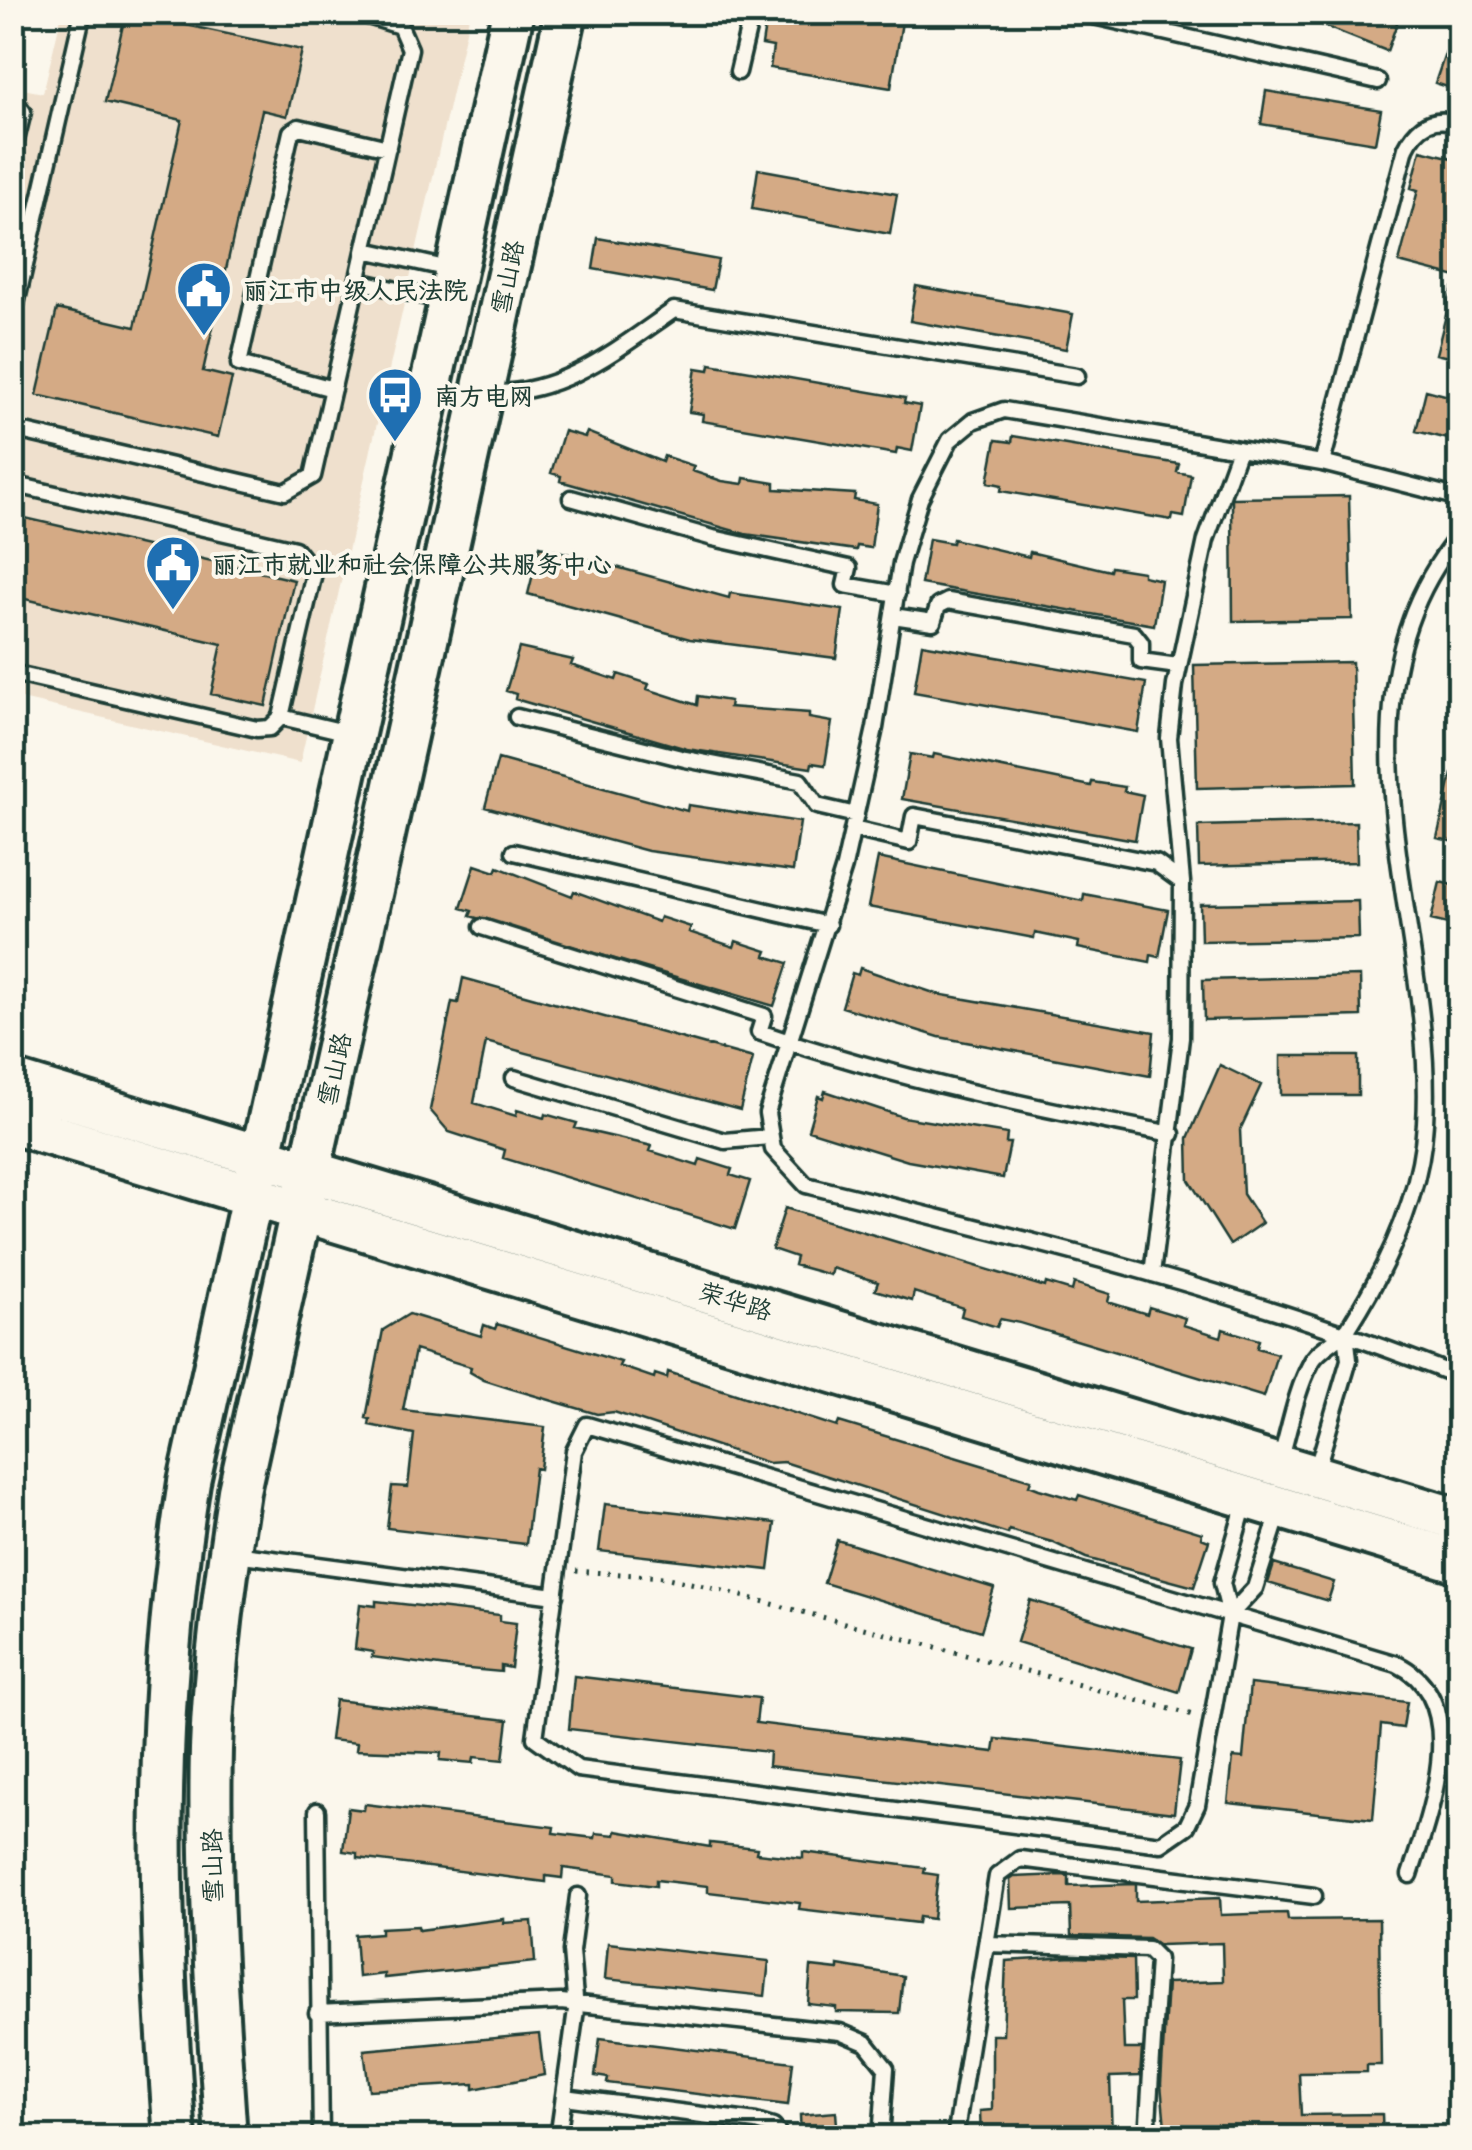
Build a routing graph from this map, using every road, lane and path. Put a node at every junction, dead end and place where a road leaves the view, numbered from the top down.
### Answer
1 (83, 12) edge
2 (355, 12) edge
3 (514, 12) edge
4 (566, 12) edge
5 (752, 12) edge
6 (1086, 14) edge
7 (738, 72) dead end
8 (1378, 82) dead end
9 (12, 97) edge
10 (1460, 124) edge
11 (388, 148) junction
12 (12, 158) edge
13 (365, 250) junction
14 (358, 281) junction
15 (452, 286) junction
16 (12, 322) edge
17 (1077, 376) dead end
18 (333, 389) junction
19 (481, 393) junction
20 (12, 430) edge
21 (1240, 450) junction
22 (1322, 463) junction
23 (12, 484) edge
24 (571, 498) dead end
25 (1460, 498) edge
26 (1460, 534) edge
27 (896, 594) junction
28 (893, 616) junction
29 (1178, 666) junction
30 (12, 674) edge
31 (281, 717) junction
32 (518, 718) dead end
33 (355, 734) junction
34 (855, 822) junction
35 (514, 852) dead end
36 (1182, 882) junction
37 (828, 925) junction
38 (482, 927) dead end
39 (790, 1043) junction
40 (514, 1078) dead end
41 (12, 1081) edge
42 (12, 1123) edge
43 (1172, 1134) junction
44 (769, 1137) junction
45 (261, 1156) junction
46 (310, 1171) junction
47 (252, 1195) junction
48 (301, 1210) junction
49 (1152, 1274) junction
50 (1346, 1332) junction
51 (1460, 1377) edge
52 (1297, 1470) junction
53 (1264, 1502) junction
54 (1460, 1520) edge
55 (230, 1553) junction
56 (1460, 1562) edge
57 (558, 1570) junction
58 (555, 1596) junction
59 (1230, 1615) junction
60 (1212, 1720) junction
61 (317, 1810) dead end
62 (1410, 1874) dead end
63 (578, 1896) dead end
64 (1314, 1896) dead end
65 (986, 1944) junction
66 (576, 2004) junction
67 (317, 2013) junction
68 (564, 2097) junction
69 (174, 2138) edge
70 (226, 2138) edge
71 (321, 2138) edge
72 (558, 2138) edge
73 (782, 2138) edge
74 (880, 2138) edge
75 (955, 2138) edge
76 (1147, 2138) edge

1 - 16 lane
2 - 11 lane
3 - 15 main road, 雪山路
4 - 19 main road, 雪山路
5 - 7 lane
6 - 8 lane
9 - 12 lane
10 - 22 lane
11 - 13 lane
11 - 18 lane
13 - 14 lane
13 - 15 lane
14 - 15 lane
14 - 18 lane
15 - 33 main road, 雪山路
17 - 19 lane
18 - 20 lane
19 - 46 main road, 雪山路
21 - 22 lane
21 - 27 lane
21 - 29 lane
22 - 25 lane
23 - 31 lane
24 - 27 lane
26 - 50 lane
27 - 28 lane
28 - 29 lane
28 - 34 lane
29 - 36 lane
30 - 31 lane
31 - 33 lane
32 - 34 lane
33 - 45 main road, 雪山路
34 - 36 lane
34 - 37 lane
35 - 37 lane
36 - 43 lane
37 - 39 lane
38 - 39 lane
39 - 43 lane
39 - 44 lane
40 - 44 lane
41 - 45 main road, 荣华路
42 - 47 main road, 荣华路
43 - 49 lane
44 - 49 lane
45 - 46 main road, 荣华路
45 - 47 main road, 雪山路
46 - 48 main road, 雪山路
46 - 52 main road, 荣华路
47 - 48 main road, 荣华路
47 - 69 main road, 雪山路
48 - 53 main road, 荣华路
48 - 55 main road, 雪山路
49 - 50 lane
50 - 51 lane
50 - 52 lane
50 - 52 lane
52 - 54 main road, 荣华路
53 - 56 main road, 荣华路
53 - 59 lane
53 - 59 lane
55 - 58 lane
55 - 70 main road, 雪山路
57 - 58 lane
57 - 59 lane
57 - 60 path
58 - 60 lane
59 - 60 lane
59 - 62 lane
61 - 67 lane
63 - 66 lane
64 - 65 lane
65 - 75 lane
65 - 76 lane
66 - 67 lane
66 - 68 lane
66 - 74 lane
67 - 71 lane
68 - 72 lane
68 - 73 lane

